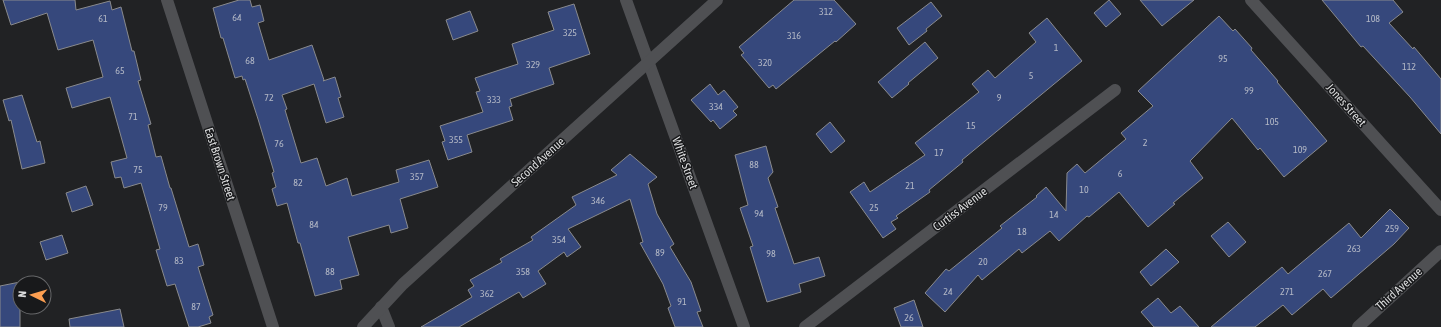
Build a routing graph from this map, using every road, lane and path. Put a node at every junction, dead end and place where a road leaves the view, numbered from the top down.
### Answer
1 (166, 0) edge
2 (626, 0) edge
3 (717, 0) edge
4 (1251, 0) edge
5 (648, 62) junction
6 (1115, 90) dead end
7 (1441, 210) edge
8 (1441, 251) edge
9 (381, 307) junction
10 (273, 327) edge
11 (363, 327) edge
12 (389, 327) edge
13 (744, 327) edge
14 (805, 327) edge
15 (1358, 327) edge

1 - 10 street, East Brown Street
2 - 5 street, White Street
3 - 5 street, Second Avenue
4 - 7 street, Jones Street
5 - 9 street, Second Avenue
5 - 13 street, White Street
6 - 14 street, Curtiss Avenue
8 - 15 street, Third Avenue
9 - 11 street, Second Avenue
9 - 12 street

